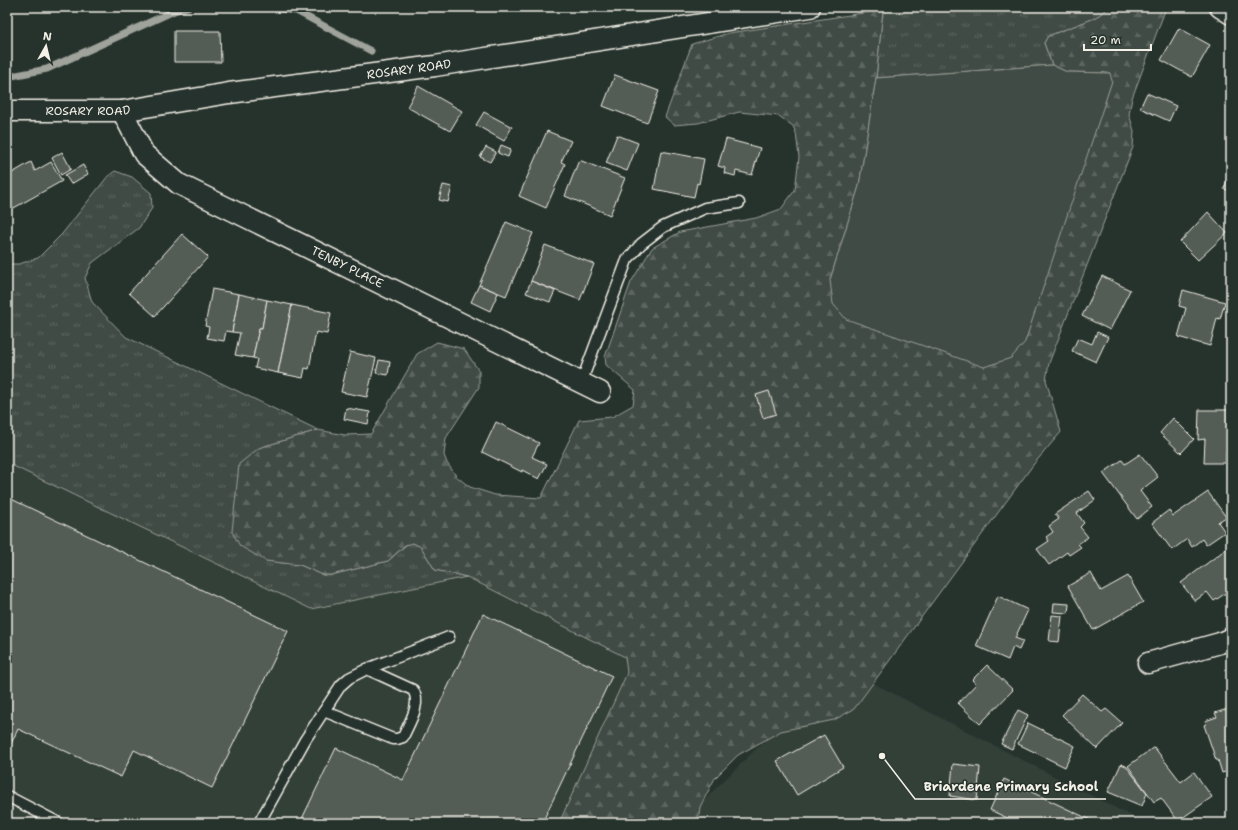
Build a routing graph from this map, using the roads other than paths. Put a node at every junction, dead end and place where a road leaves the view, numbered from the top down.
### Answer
1 (810, 7) edge
2 (1220, 7) edge
3 (1231, 14) edge
4 (7, 111) edge
5 (122, 111) junction
6 (739, 203) dead end
7 (581, 383) junction
8 (600, 392) dead end
9 (449, 637) dead end
10 (1231, 638) edge
11 (1148, 663) dead end
12 (367, 669) junction
13 (324, 711) junction
14 (7, 796) edge
15 (59, 823) edge
16 (259, 823) edge

1 - 5 street, ROSARY ROAD
2 - 3 street
4 - 5 street, ROSARY ROAD
5 - 7 street, TENBY PLACE
6 - 7 lane
7 - 8 street, TENBY PLACE
9 - 12 lane
10 - 11 street
12 - 13 lane
12 - 13 lane
13 - 16 lane
14 - 15 lane

